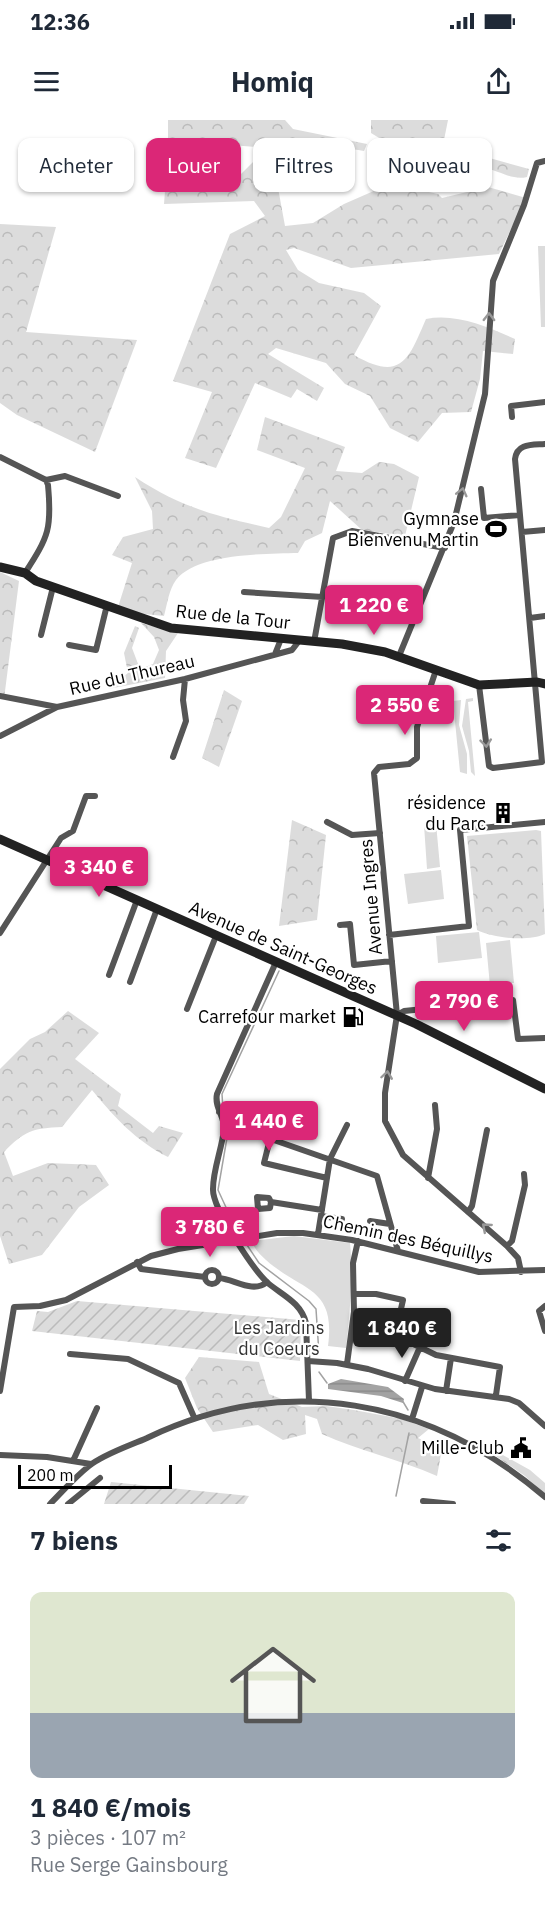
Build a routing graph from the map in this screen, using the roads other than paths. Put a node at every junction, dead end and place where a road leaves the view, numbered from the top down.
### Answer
1 (545, 161) edge
2 (545, 402) edge
3 (512, 417) dead end
4 (545, 444) edge
5 (0, 458) edge
6 (46, 480) junction
7 (481, 489) dead end
8 (118, 496) dead end
9 (520, 515) junction
10 (545, 530) edge
11 (522, 532) junction
12 (445, 548) junction
13 (0, 567) edge
14 (25, 573) junction
15 (53, 587) junction
16 (244, 592) dead end
17 (323, 597) junction
18 (107, 605) junction
19 (545, 616) edge
20 (530, 618) junction
21 (41, 635) dead end
22 (281, 639) junction
23 (299, 641) junction
24 (314, 642) junction
25 (69, 645) dead end
26 (275, 654) junction
27 (399, 656) junction
28 (436, 670) junction
29 (185, 679) junction
30 (541, 683) edge
31 (480, 685) junction
32 (0, 696) edge
33 (57, 707) junction
34 (543, 729) edge
35 (0, 736) edge
36 (173, 757) dead end
37 (95, 796) dead end
38 (327, 822) dead end
39 (545, 822) edge
40 (380, 832) junction
41 (0, 839) edge
42 (48, 860) junction
43 (137, 900) junction
44 (157, 909) junction
45 (340, 926) dead end
46 (0, 933) edge
47 (389, 935) junction
48 (216, 936) junction
49 (392, 961) junction
50 (276, 962) junction
51 (110, 975) dead end
52 (130, 982) dead end
53 (187, 1009) dead end
54 (397, 1015) junction
55 (545, 1038) edge
56 (545, 1089) edge
57 (435, 1105) dead end
58 (219, 1112) junction
59 (347, 1125) dead end
60 (487, 1130) dead end
61 (270, 1139) junction
62 (330, 1159) junction
63 (524, 1174) dead end
64 (327, 1178) junction
65 (428, 1178) junction
66 (271, 1202) dead end
67 (468, 1212) junction
68 (322, 1213) junction
69 (342, 1220) dead end
70 (370, 1221) dead end
71 (390, 1224) junction
72 (318, 1234) junction
73 (236, 1240) junction
74 (358, 1241) junction
75 (507, 1246) junction
76 (398, 1251) junction
77 (137, 1262) junction
78 (545, 1270) edge
79 (521, 1272) junction
80 (267, 1282) junction
81 (354, 1294) junction
82 (542, 1309) edge
83 (352, 1330) junction
84 (545, 1331) edge
85 (395, 1335) junction
86 (420, 1347) junction
87 (70, 1354) dead end
88 (451, 1358) junction
89 (308, 1361) junction
90 (347, 1364) junction
91 (405, 1381) junction
92 (422, 1387) junction
93 (0, 1391) edge
94 (446, 1391) junction
95 (496, 1395) junction
96 (309, 1401) junction
97 (97, 1408) dead end
98 (194, 1418) junction
99 (412, 1419) junction
100 (545, 1426) edge
101 (0, 1455) edge
102 (73, 1461) junction
103 (91, 1464) junction
104 (99, 1478) dead end
105 (545, 1497) edge
106 (423, 1501) dead end
107 (50, 1504) edge
108 (68, 1504) edge
109 (453, 1504) edge

12 -> 1 street
2 - 3 street
4 - 9 street
5 - 6 street
6 - 8 street
6 - 14 street
7 - 9 street
9 - 11 street
10 - 11 street
11 - 20 street
12 - 17 street
12 - 27 street
13 - 14 main road, Rue de la Tour
14 - 15 main road, Rue de la Tour
15 - 18 main road, Rue de la Tour
15 - 21 street
16 - 17 street
17 - 24 street
18 - 22 main road, Rue de la Tour
18 - 25 street
19 - 20 street
20 - 30 street
22 - 23 main road, Rue de la Tour
22 - 26 street
23 - 24 main road, Rue de la Tour
23 - 26 street, Rue du Thureau
24 - 27 main road, Rue de la Tour
26 - 29 street, Rue du Thureau
27 - 28 main road, Rue de la Tour
28 - 31 main road, Rue de la Tour
28 - 40 street, Avenue Ingres
29 - 33 street, Rue du Thureau
29 - 36 street
30 - 31 main road
30 - 34 street
31 -> 34 street
32 - 33 street
33 - 35 street, Rue du Thureau
37 - 42 street
38 - 40 street
39 - 47 street
40 - 47 street, Avenue Ingres
41 - 42 main road, Avenue de Saint-Georges
42 - 43 main road, Avenue de Saint-Georges
42 - 46 street
43 - 44 main road, Avenue de Saint-Georges
43 - 51 street
44 - 48 main road, Avenue de Saint-Georges
44 - 52 street
45 - 49 street
47 - 49 street, Avenue Ingres
48 - 50 main road, Avenue de Saint-Georges
48 - 53 street
49 - 54 street, Avenue Ingres
50 - 54 main road, Avenue de Saint-Georges
50 - 58 street
54 - 55 street
54 - 56 main road, Avenue de Saint-Georges
65 -> 54 street, Avenue Ingres
57 - 65 street
58 - 61 street
58 - 73 street
59 - 62 street
60 - 67 street
61 - 62 street
61 - 64 street
62 - 64 street
62 - 71 street
63 - 75 street
64 - 68 street
65 - 67 street, Avenue Ingres
66 - 68 street
75 -> 67 street, Avenue Ingres
68 - 69 street
68 - 72 street
70 - 71 street
71 - 76 street
72 - 73 street, Chemin des Béquillys
72 - 74 street, Chemin des Béquillys
73 - 77 street, Chemin des Béquillys
73 - 80 street
74 - 76 street, Chemin des Béquillys
74 - 81 street
75 - 79 street
76 - 79 street, Chemin des Béquillys
77 - 80 street
77 - 93 street, Chemin des Béquillys
78 - 79 street, Chemin des Béquillys
80 - 89 street
81 - 83 street
81 - 85 street
82 - 84 street
83 - 85 street
83 - 90 street
85 - 86 street
86 - 88 street
86 - 91 street
87 - 98 street
88 - 94 street
88 - 95 street
89 - 90 street
89 - 96 street
90 - 91 street
91 - 92 street
92 - 94 street
92 - 99 street
94 - 95 street
95 - 100 street
96 - 98 street
96 - 99 street
97 - 102 street
98 - 103 street
99 - 105 street
101 - 102 street
102 - 103 street
103 - 107 street
104 - 108 street
106 - 109 street

